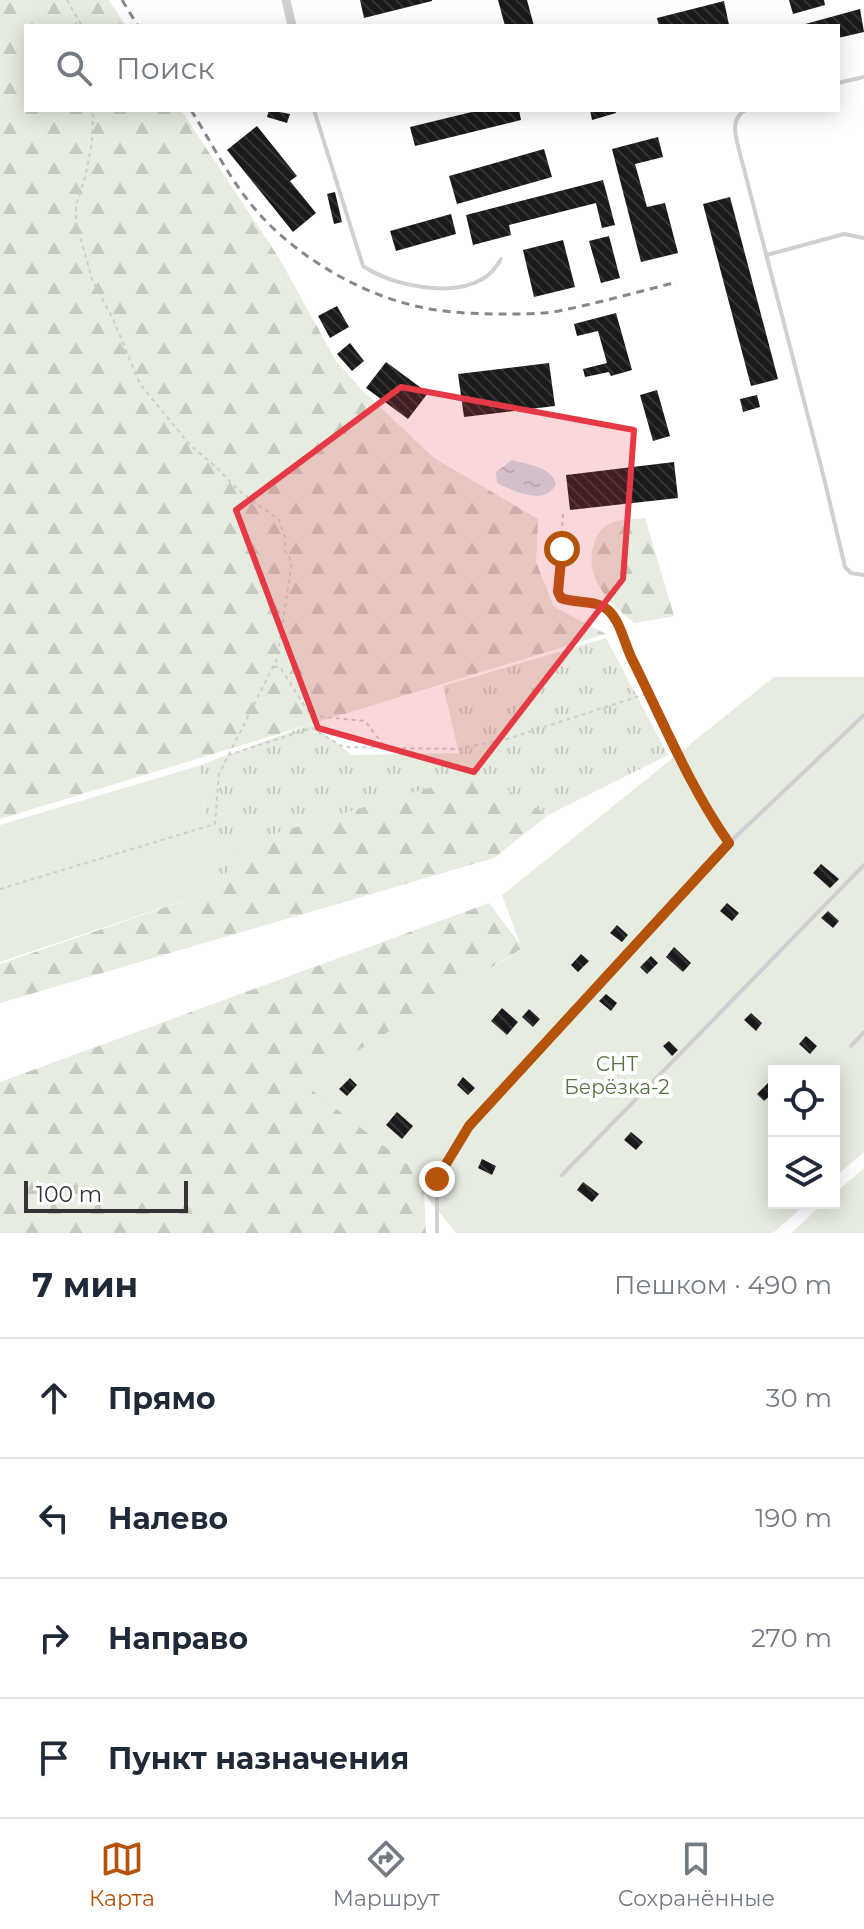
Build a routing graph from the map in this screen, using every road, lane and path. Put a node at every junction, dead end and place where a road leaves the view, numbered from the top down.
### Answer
1 (67, 0) edge
2 (286, 0) edge
3 (81, 24) edge
4 (292, 24) edge
5 (864, 77) edge
6 (840, 83) edge
7 (93, 112) edge
8 (315, 112) edge
9 (743, 112) edge
10 (341, 201) junction
11 (349, 209) dead end
12 (864, 238) edge
13 (767, 255) junction
14 (501, 259) dead end
15 (563, 514) dead end
16 (864, 575) edge
17 (273, 667) junction
18 (649, 693) junction
19 (864, 715) edge
20 (385, 748) junction
21 (227, 755) junction
22 (729, 843) junction
23 (864, 865) edge
24 (0, 889) edge
25 (864, 1032) edge
26 (851, 1046) dead end
27 (562, 1175) dead end
28 (437, 1233) edge

1 - 3 path
2 - 4 street
5 - 6 lane
7 - 17 path
8 - 10 lane
9 - 13 lane
10 - 11 lane
10 - 14 lane
12 - 13 lane
13 - 16 lane
15 - 18 path
17 - 20 path
17 - 21 path
18 - 20 path
18 - 22 path
19 - 22 lane
20 - 21 path
21 - 24 path
22 - 28 lane
23 - 27 lane
25 - 26 lane

